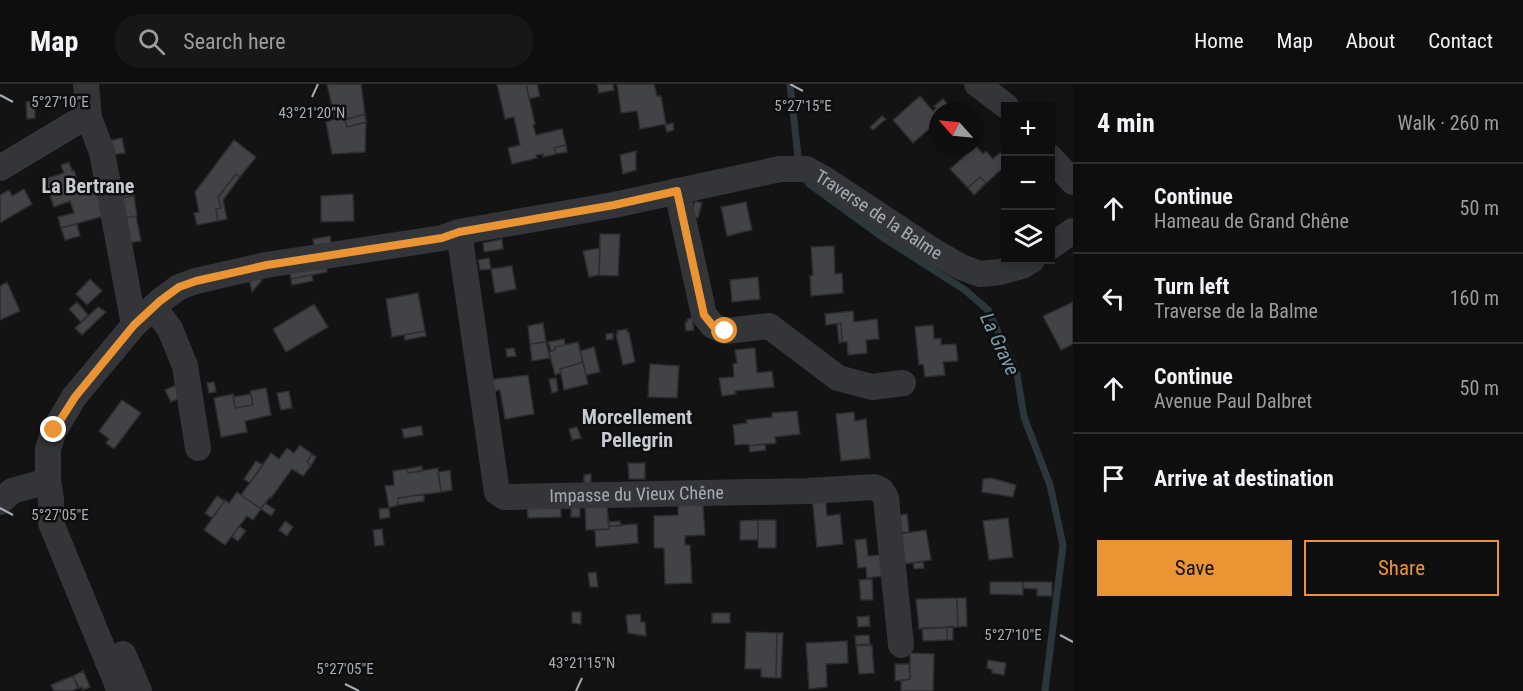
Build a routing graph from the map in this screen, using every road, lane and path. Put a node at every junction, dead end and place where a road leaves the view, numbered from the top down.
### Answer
1 (86, 84) edge
2 (977, 84) edge
3 (1001, 102) edge
4 (89, 118) junction
5 (11, 153) edge
6 (1055, 162) edge
7 (0, 168) edge
8 (1073, 182) edge
9 (677, 191) junction
10 (1073, 231) edge
11 (459, 232) junction
12 (1055, 244) edge
13 (1025, 264) edge
14 (157, 304) junction
15 (134, 325) junction
16 (903, 383) dead end
17 (198, 448) dead end
18 (50, 490) junction
19 (0, 502) edge
20 (901, 645) dead end
21 (120, 691) edge
22 (139, 691) edge

1 - 4 street
2 - 3 street
4 - 5 street
4 - 15 street
5 - 7 street
6 - 8 street
9 - 11 street, Traverse de la Balme
9 - 13 street, Traverse de la Balme
9 - 16 street
10 - 12 street
11 - 14 street, Traverse de la Balme
11 - 20 street, Impasse du Vieux Chêne
14 - 15 street, Traverse de la Balme
14 - 17 street
15 - 18 street, Traverse de la Balme
18 - 19 street
18 - 21 street, Traverse de la Balme
18 - 22 street

